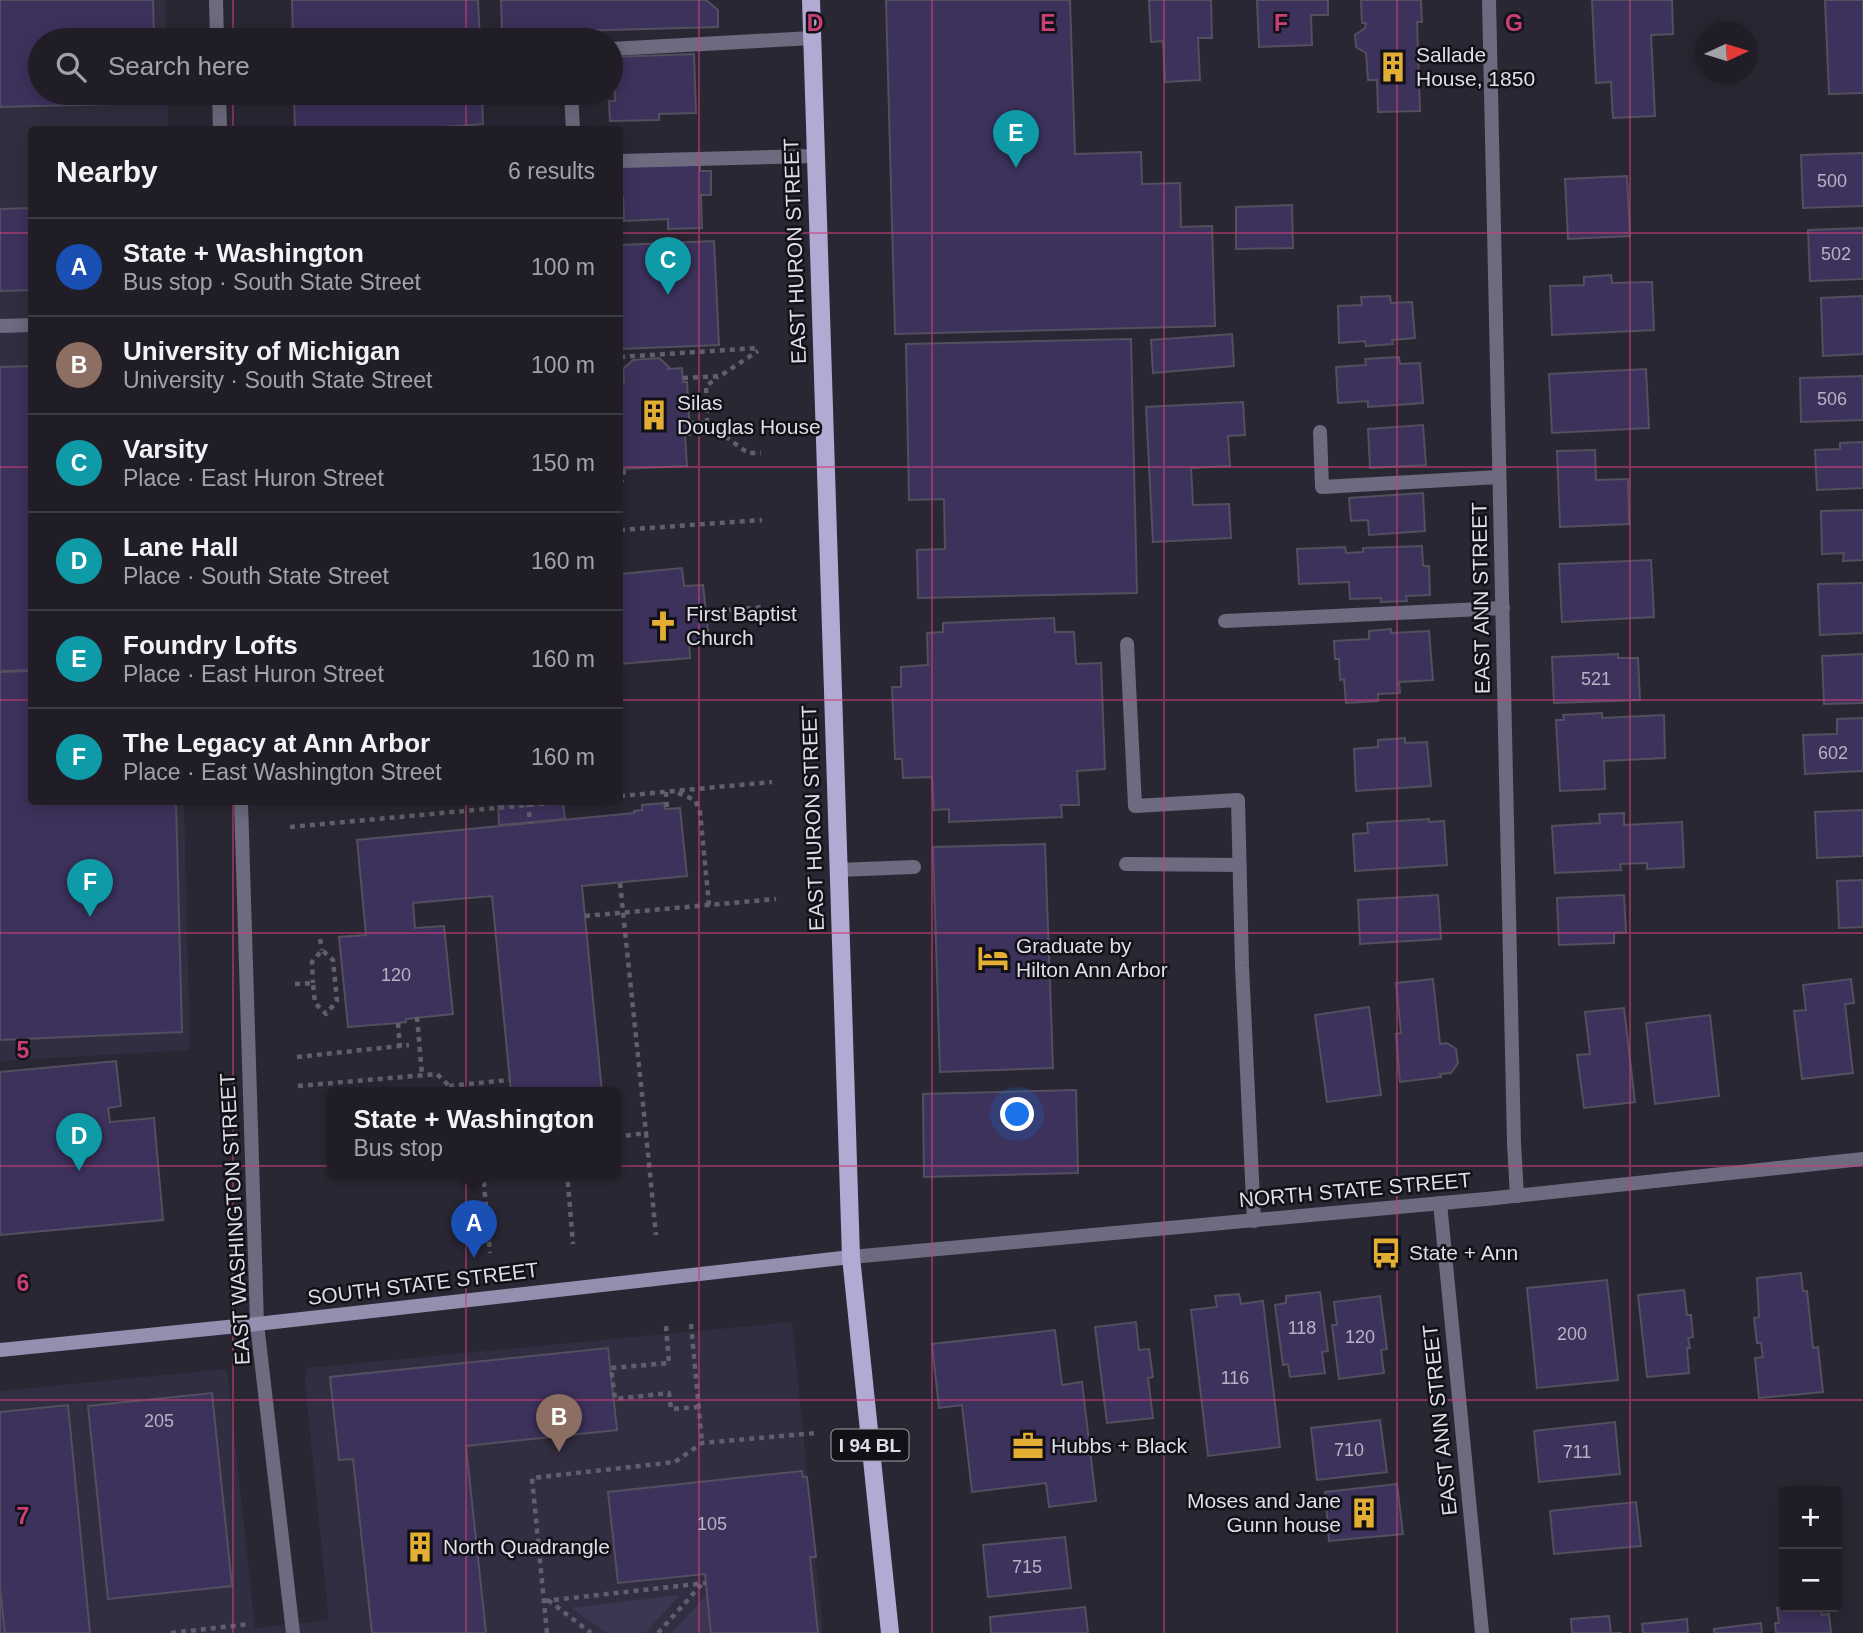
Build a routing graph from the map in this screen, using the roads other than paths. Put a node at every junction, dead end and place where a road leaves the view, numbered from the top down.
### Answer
1 (216, 0) edge
2 (811, 0) edge
3 (1489, 0) edge
4 (217, 28) edge
5 (812, 38) junction
6 (623, 48) edge
7 (219, 105) edge
8 (572, 105) edge
9 (220, 126) edge
10 (573, 126) edge
11 (815, 156) junction
12 (623, 161) edge
13 (28, 325) edge
14 (0, 326) edge
15 (1321, 432) dead end
16 (1499, 477) junction
17 (1503, 608) junction
18 (1225, 621) dead end
19 (1127, 644) dead end
20 (241, 805) edge
21 (1126, 864) dead end
22 (1240, 865) junction
23 (914, 867) dead end
24 (838, 870) junction
25 (1863, 1159) edge
26 (1517, 1196) junction
27 (1440, 1203) junction
28 (1254, 1221) junction
29 (851, 1257) junction
30 (257, 1324) junction
31 (0, 1350) edge
32 (293, 1633) edge
33 (890, 1633) edge
34 (1482, 1633) edge

1 - 4 street
2 - 5 main road, EAST HURON STREET / I 94 BL
3 - 16 street, EAST ANN STREET
5 - 6 street
5 - 11 main road, EAST HURON STREET / I 94 BL
7 - 9 street
8 - 10 street
11 - 12 street
11 - 24 main road, EAST HURON STREET / I 94 BL
13 - 14 street
15 - 16 street
16 - 17 street, EAST ANN STREET
17 - 18 street
17 - 26 street, EAST ANN STREET
19 - 22 street
20 - 30 street, EAST WASHINGTON STREET
21 - 22 street
22 - 28 street
23 - 24 street
24 - 29 main road, EAST HURON STREET / I 94 BL
25 - 26 street, NORTH STATE STREET
26 - 27 street, NORTH STATE STREET
27 - 28 street, NORTH STATE STREET
27 - 34 street, EAST ANN STREET
28 - 29 street, NORTH STATE STREET
29 - 30 main road, SOUTH STATE STREET
29 - 33 main road, EAST HURON STREET / I 94 BL
30 - 31 main road, SOUTH STATE STREET
30 - 32 street, EAST WASHINGTON STREET

